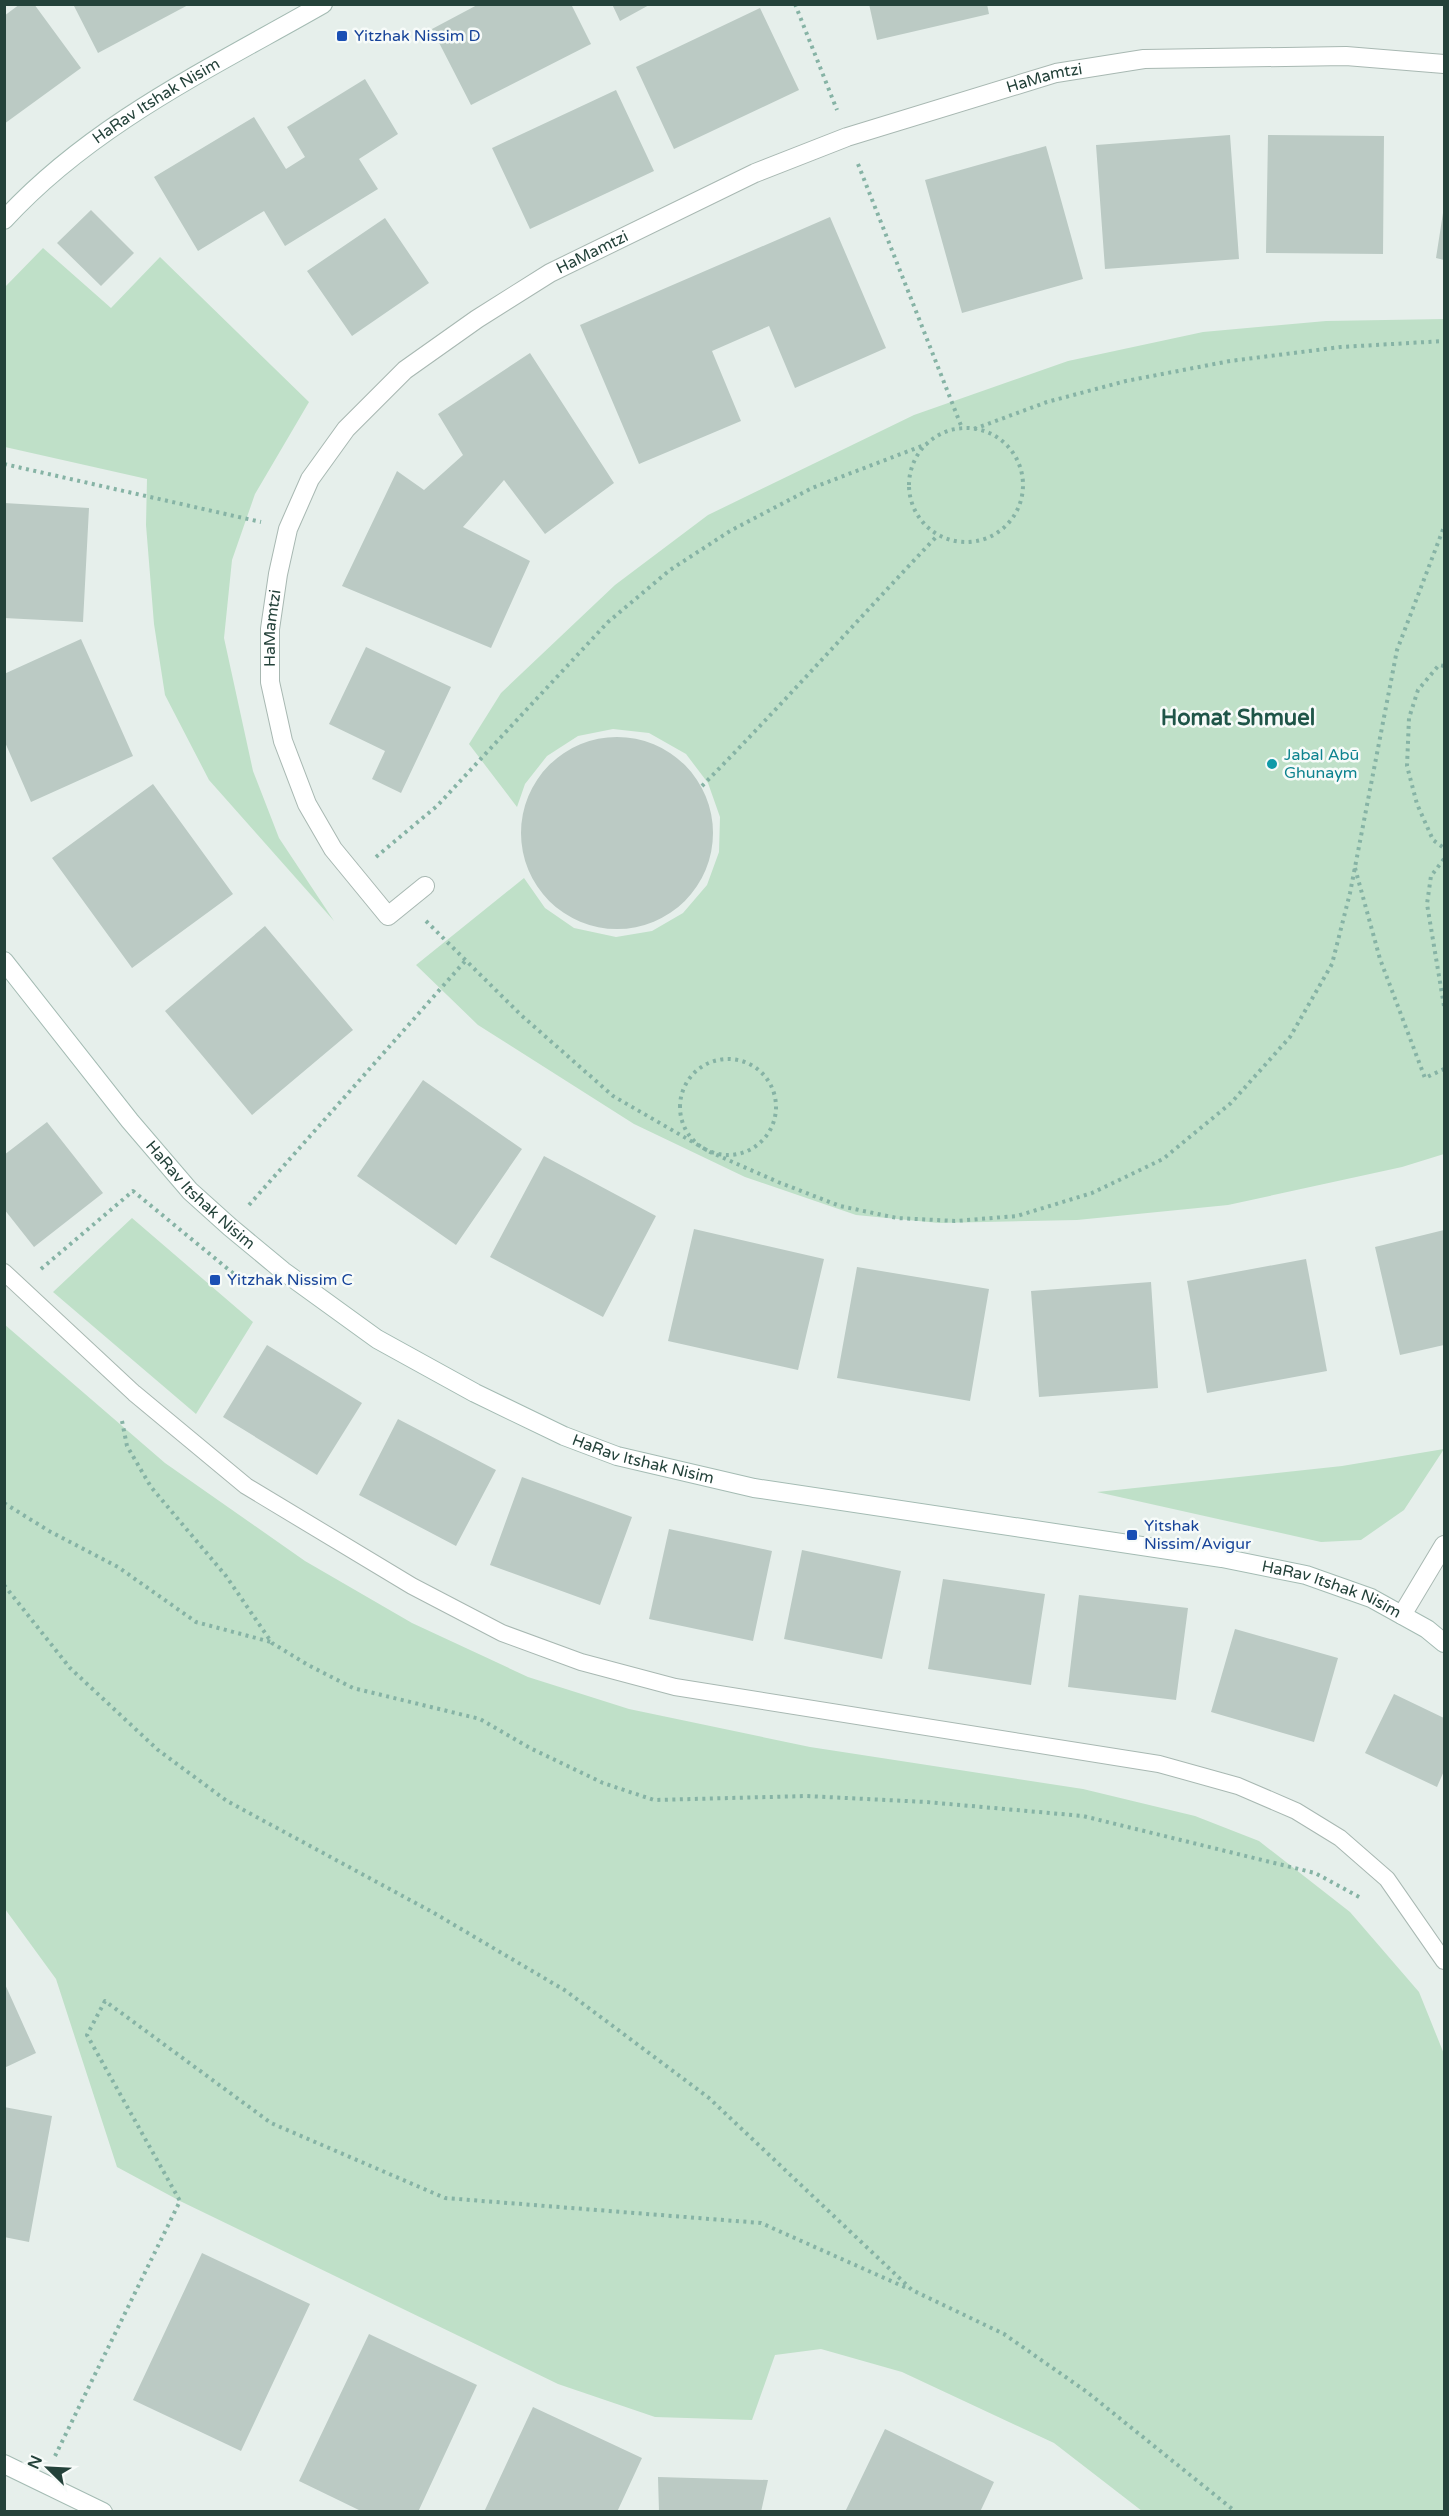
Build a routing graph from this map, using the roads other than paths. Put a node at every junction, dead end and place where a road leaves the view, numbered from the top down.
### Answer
1 (323, 4) edge
2 (1444, 64) edge
3 (4, 220) edge
4 (425, 886) dead end
5 (4, 961) edge
6 (4, 1272) edge
7 (1444, 1545) edge
8 (1402, 1615) junction
9 (1444, 1643) edge
10 (1444, 1961) edge
11 (4, 2464) edge
12 (103, 2511) edge

1 - 3 street, HaRav Itshak Nisim
2 - 4 street, HaMamtzi
5 - 8 street, HaRav Itshak Nisim
6 - 10 lane
7 - 8 street
8 - 9 street, HaRav Itshak Nisim
11 - 12 street

